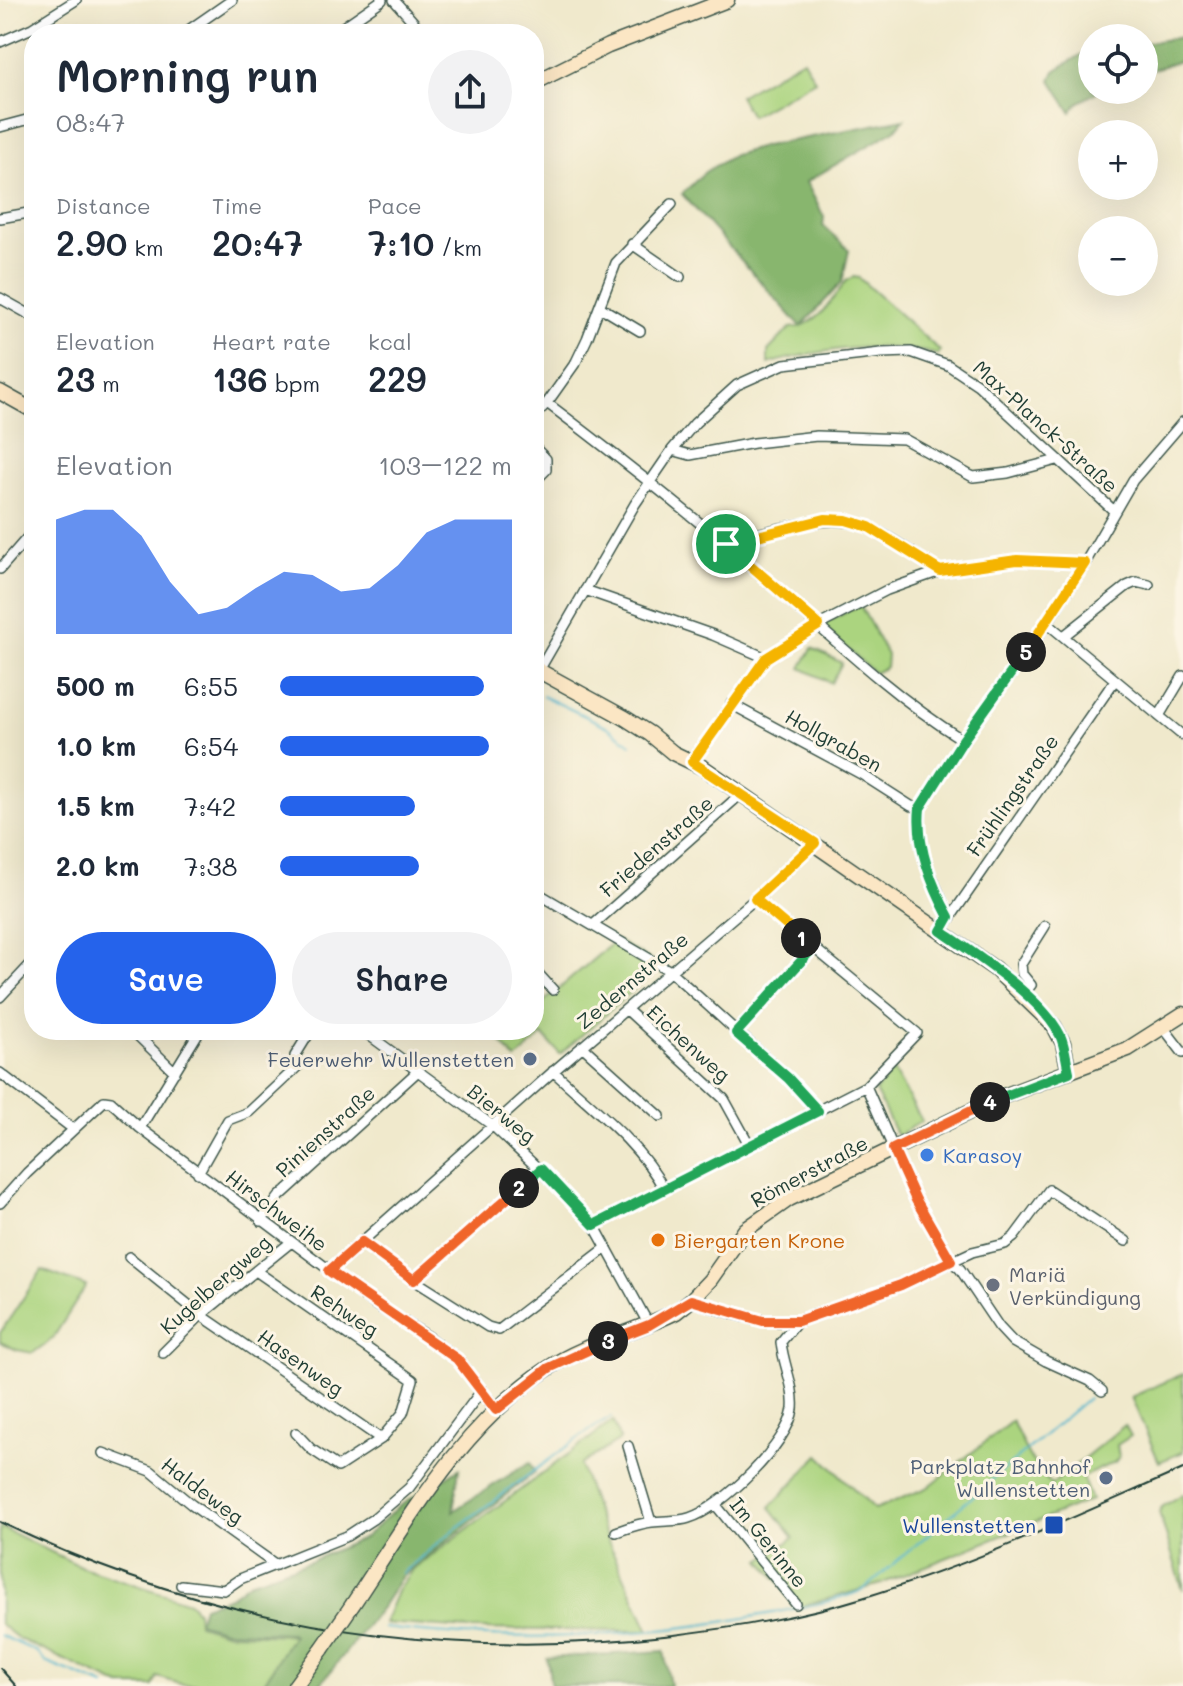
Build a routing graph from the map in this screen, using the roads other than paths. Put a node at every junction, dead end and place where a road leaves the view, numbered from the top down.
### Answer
1 (232, 0) edge
2 (382, 0) edge
3 (394, 0) edge
4 (727, 0) edge
5 (70, 2) edge
6 (38, 24) edge
7 (197, 24) edge
8 (347, 24) edge
9 (415, 24) edge
10 (24, 32) edge
11 (0, 42) edge
12 (544, 78) edge
13 (24, 121) edge
14 (0, 127) edge
15 (672, 204) dead end
16 (24, 214) edge
17 (0, 218) edge
18 (632, 244) junction
19 (680, 277) dead end
20 (0, 298) edge
21 (600, 307) junction
22 (24, 311) edge
23 (640, 331) dead end
24 (0, 392) edge
25 (547, 403) junction
26 (24, 405) edge
27 (544, 406) edge
28 (1183, 422) edge
29 (672, 450) junction
30 (1057, 460) junction
31 (650, 480) junction
32 (1114, 511) junction
33 (24, 541) edge
34 (726, 544) junction
35 (1085, 563) junction
36 (0, 569) edge
37 (940, 571) junction
38 (1149, 585) dead end
39 (585, 590) junction
40 (1047, 623) junction
41 (819, 625) junction
42 (1065, 635) junction
43 (766, 658) junction
44 (544, 659) edge
45 (544, 676) edge
46 (1183, 676) edge
47 (1115, 680) junction
48 (731, 704) junction
49 (1159, 716) junction
50 (1183, 736) edge
51 (963, 740) junction
52 (692, 762) junction
53 (741, 794) junction
54 (920, 808) junction
55 (815, 843) junction
56 (544, 897) edge
57 (755, 899) junction
58 (945, 924) junction
59 (593, 925) junction
60 (1045, 926) dead end
61 (813, 948) junction
62 (670, 971) junction
63 (24, 974) edge
64 (544, 980) edge
65 (553, 990) dead end
66 (1023, 994) junction
67 (0, 997) edge
68 (626, 1009) junction
69 (1183, 1014) edge
70 (1163, 1027) junction
71 (736, 1033) junction
72 (142, 1040) edge
73 (194, 1040) edge
74 (305, 1040) edge
75 (376, 1040) edge
76 (582, 1046) junction
77 (1183, 1053) edge
78 (418, 1071) junction
79 (553, 1071) junction
80 (175, 1072) junction
81 (1069, 1072) junction
82 (0, 1073) edge
83 (866, 1086) junction
84 (818, 1111) junction
85 (660, 1116) dead end
86 (493, 1126) junction
87 (140, 1128) junction
88 (73, 1129) junction
89 (750, 1146) junction
90 (893, 1149) junction
91 (541, 1169) junction
92 (198, 1173) junction
93 (664, 1189) junction
94 (0, 1203) edge
95 (261, 1221) junction
96 (594, 1225) junction
97 (1126, 1241) dead end
98 (362, 1242) junction
99 (290, 1243) junction
100 (606, 1248) junction
101 (129, 1257) dead end
102 (951, 1261) junction
103 (256, 1271) junction
104 (329, 1271) junction
105 (414, 1280) junction
106 (691, 1300) junction
107 (201, 1315) junction
108 (798, 1321) junction
109 (649, 1325) junction
110 (163, 1353) dead end
111 (482, 1390) junction
112 (1102, 1391) dead end
113 (496, 1410) junction
114 (296, 1433) dead end
115 (381, 1439) junction
116 (628, 1446) dead end
117 (103, 1453) dead end
118 (715, 1504) junction
119 (651, 1522) junction
120 (616, 1532) dead end
121 (276, 1565) junction
122 (181, 1585) dead end
123 (796, 1604) dead end
124 (295, 1686) edge

1 - 7 street
2 - 8 street
3 - 9 street
4 - 12 main road
5 - 6 street
10 - 11 street
13 - 14 street
15 - 18 street
16 - 17 street
18 - 19 street
18 - 21 street
20 - 22 street
21 - 23 street
21 - 25 street
24 - 26 main road
25 - 27 street
25 - 31 street
28 - 32 street
29 - 30 street
29 - 30 street, Max-Planck-Straße
29 - 31 street, Max-Planck-Straße
30 - 32 street, Max-Planck-Straße
31 - 34 street
31 - 39 street, Max-Planck-Straße
32 - 35 street
33 - 36 street
34 - 37 street
34 - 41 street
35 - 37 street
35 - 40 street
37 - 41 street
38 - 42 street
39 - 43 street
39 - 44 street, Max-Planck-Straße
40 - 42 street
40 - 51 street
41 - 43 street
41 - 51 street
42 - 47 street
43 - 48 street
45 - 52 main road
46 - 49 street
47 - 49 street
47 - 58 street, Frühlingstraße
48 - 52 street
48 - 54 street, Hollgraben
49 - 50 street
51 - 54 street
52 - 53 main road
53 - 55 main road
53 - 59 street, Friedenstraße
54 - 58 street
55 - 57 street, Zedernstraße
55 - 58 main road
56 - 59 street
57 - 61 street
57 - 62 street, Zedernstraße
58 - 66 main road
59 - 62 street
60 - 66 street
61 - 71 street
61 - 83 street
62 - 68 street, Zedernstraße
62 - 71 street
63 - 67 street
64 - 65 street
66 - 81 main road
68 - 76 street, Zedernstraße
68 - 89 street, Eichenweg
69 - 70 main road, Römerstraße
70 - 77 street
70 - 81 main road, Römerstraße
71 - 84 street
72 - 80 street
73 - 80 street
74 - 92 street
75 - 78 street, Bierweg
76 - 79 street, Zedernstraße
76 - 85 street
78 - 86 street, Bierweg
78 - 95 street, Pinienstraße
79 - 86 street, Zedernstraße
79 - 93 street
80 - 87 street
81 - 90 main road, Römerstraße
82 - 88 street
83 - 84 street
83 - 90 street
84 - 89 street
86 - 91 street, Bierweg
86 - 98 street, Zedernstraße
87 - 88 street, Hirschweihe
87 - 92 street, Hirschweihe
88 - 94 street
89 - 93 street
90 - 102 street
90 - 106 main road, Römerstraße
91 - 96 street, Bierweg
91 - 105 street
92 - 95 street, Hirschweihe
93 - 96 street
95 - 99 street, Hirschweihe
96 - 100 street, Bierweg
97 - 102 street
98 - 104 street, Zedernstraße
98 - 105 street
99 - 103 street, Kugelbergweg
99 - 104 street, Hirschweihe
100 - 105 street
100 - 109 street, Bierweg
101 - 107 street, Hasenweg
102 - 108 street
102 - 112 street
103 - 107 street, Kugelbergweg
103 - 115 street, Rehweg
104 - 111 street, Hirschweihe
106 - 108 street
106 - 109 main road, Römerstraße
107 - 110 street, Kugelbergweg
107 - 115 street, Hasenweg
108 - 118 street, Im Gerinne
109 - 113 main road, Römerstraße
111 - 113 street, Hirschweihe
111 - 121 street
113 - 124 main road, Römerstraße, bridge
114 - 115 street
116 - 119 street
117 - 121 street, Haldeweg
118 - 119 street, Im Gerinne
118 - 123 street, Im Gerinne
119 - 120 street, Im Gerinne
121 - 122 street

